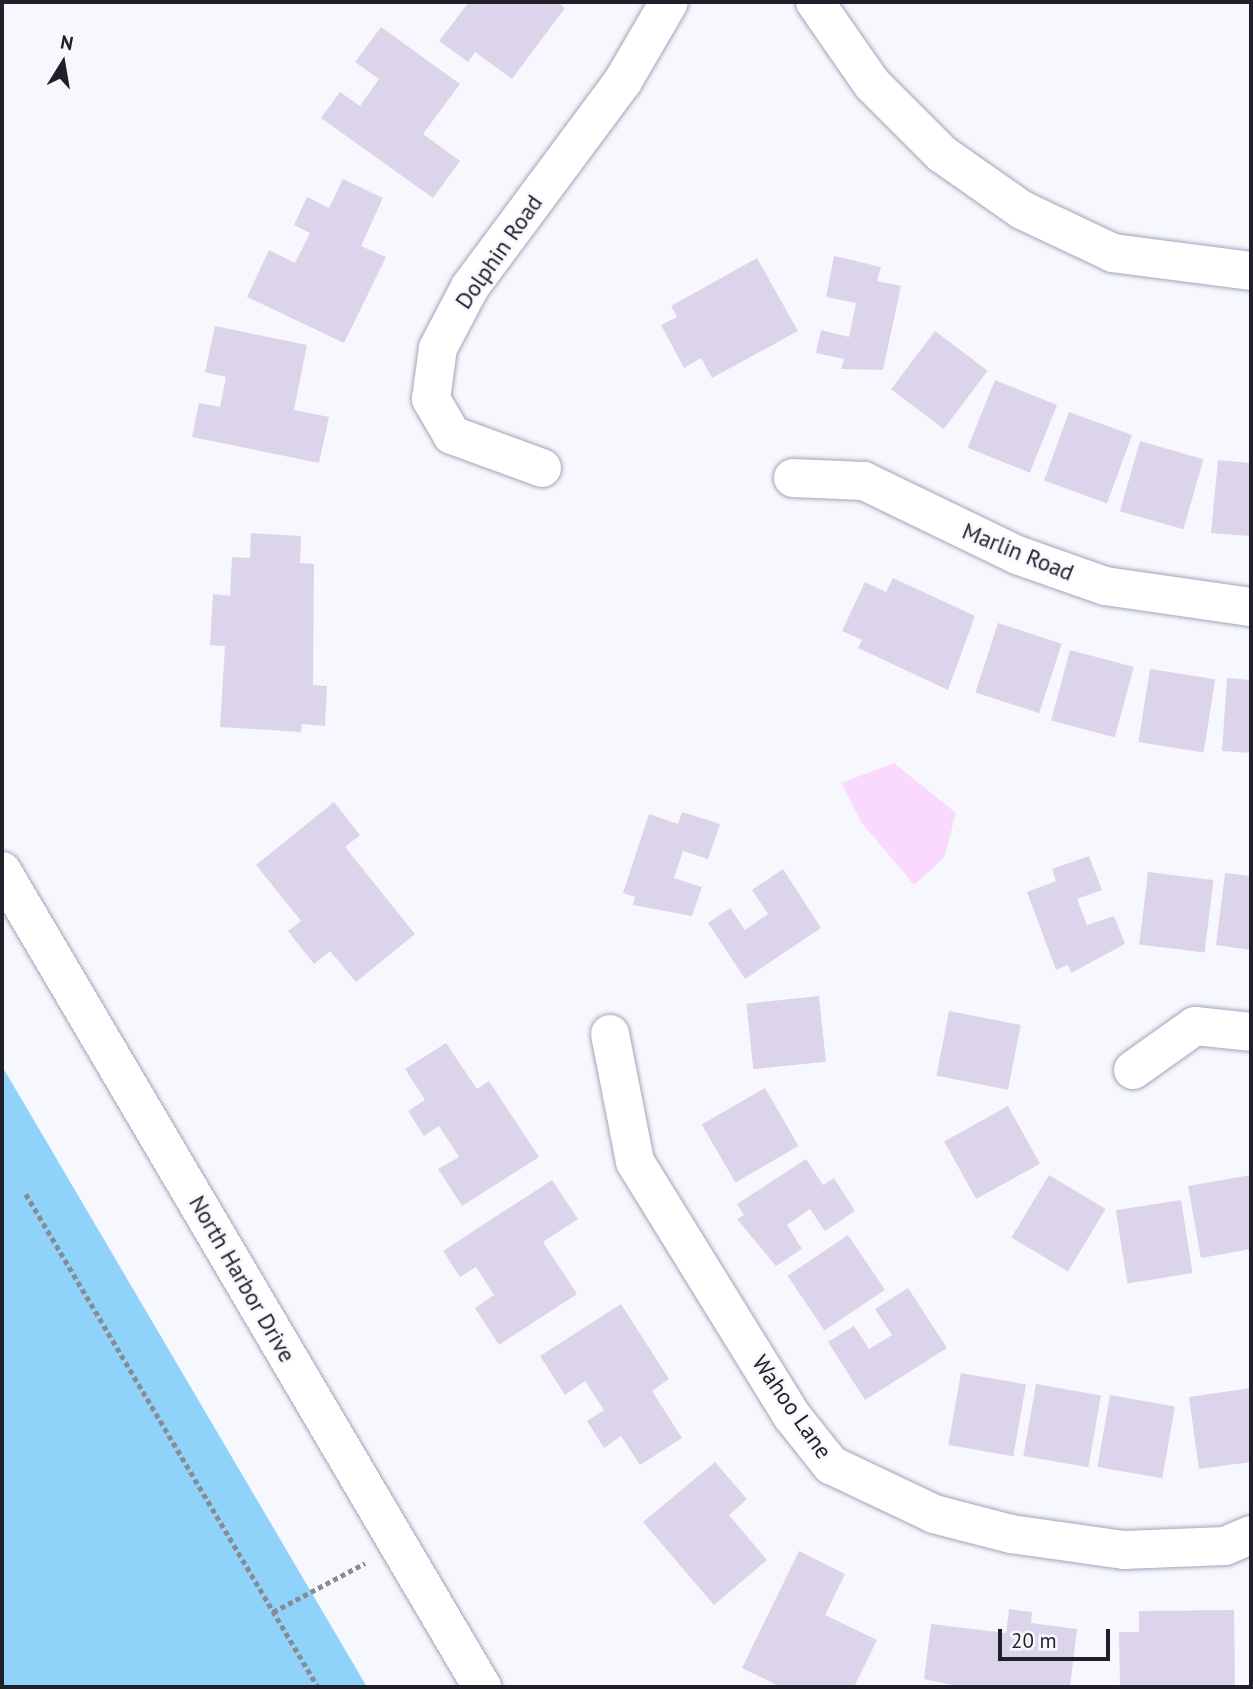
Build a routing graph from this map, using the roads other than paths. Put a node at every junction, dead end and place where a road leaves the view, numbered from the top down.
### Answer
1 (669, 2) edge
2 (815, 2) edge
3 (1251, 271) edge
4 (542, 468) dead end
5 (793, 478) dead end
6 (1251, 607) edge
7 (2, 871) edge
8 (1251, 1032) edge
9 (610, 1034) dead end
10 (1133, 1070) dead end
11 (1251, 1535) edge
12 (482, 1687) edge

1 - 4 street, Dolphin Road
2 - 3 street
5 - 6 street, Marlin Road
7 - 12 street, North Harbor Drive
8 - 10 street
9 - 11 street, Wahoo Lane

